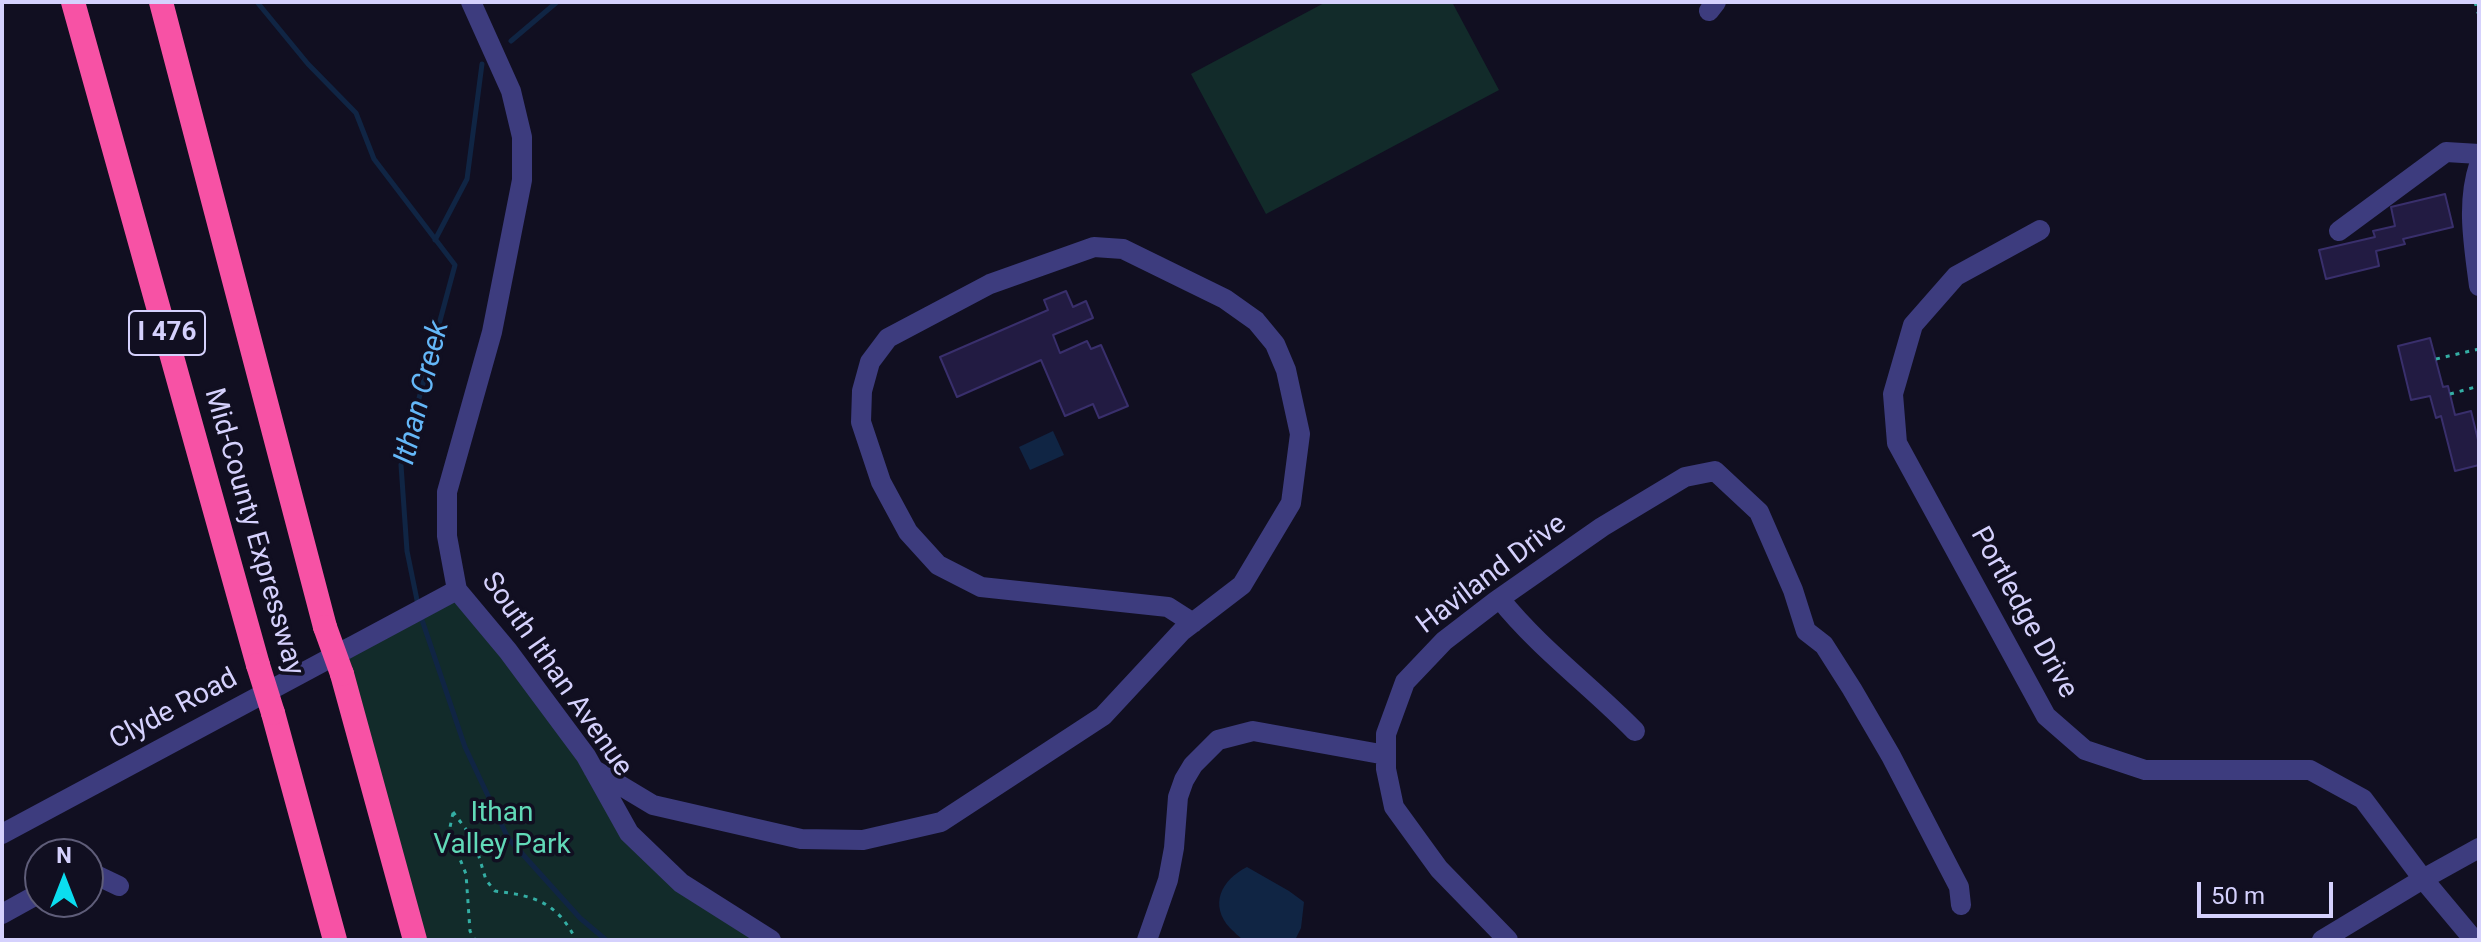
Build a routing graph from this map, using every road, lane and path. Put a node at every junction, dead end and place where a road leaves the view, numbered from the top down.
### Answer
1 (73, 2) edge
2 (161, 2) edge
3 (471, 2) edge
4 (2475, 2) edge
5 (2479, 16) edge
6 (2479, 154) edge
7 (2479, 165) edge
8 (2040, 230) dead end
9 (2339, 231) dead end
10 (2479, 286) edge
11 (2479, 349) edge
12 (2436, 359) dead end
13 (2479, 386) edge
14 (2450, 394) dead end
15 (457, 590) junction
16 (1500, 599) junction
17 (1193, 623) junction
18 (1635, 731) dead end
19 (1386, 755) junction
20 (593, 769) junction
21 (2, 834) edge
22 (2479, 848) edge
23 (104, 879) edge
24 (2423, 879) junction
25 (119, 886) dead end
26 (24, 902) edge
27 (1961, 905) dead end
28 (2, 914) edge
29 (335, 940) edge
30 (415, 940) edge
31 (475, 940) edge
32 (576, 940) edge
33 (771, 940) edge
34 (1147, 940) edge
35 (1508, 940) edge
36 (2322, 940) edge
37 (2474, 940) edge

1 - 29 highway, Mid-County Expressway / I 476, bridge
2 - 30 highway, Mid-County Expressway / I 476, bridge
3 - 15 street, South Ithan Avenue
4 - 5 path
6 - 9 street
7 - 10 street
8 - 24 street, Portledge Drive
11 - 12 path
13 - 14 path
15 - 20 street, South Ithan Avenue
15 - 21 street, Clyde Road
16 - 18 street
16 - 19 street, Haviland Drive
16 - 27 street, Haviland Drive
17 - 17 street
17 - 20 street
19 - 34 street
19 - 35 street, Haviland Drive
20 - 33 street, South Ithan Avenue
22 - 24 street
23 - 25 street
24 - 36 street
24 - 37 street, Portledge Drive
26 - 28 street
31 - 32 path

